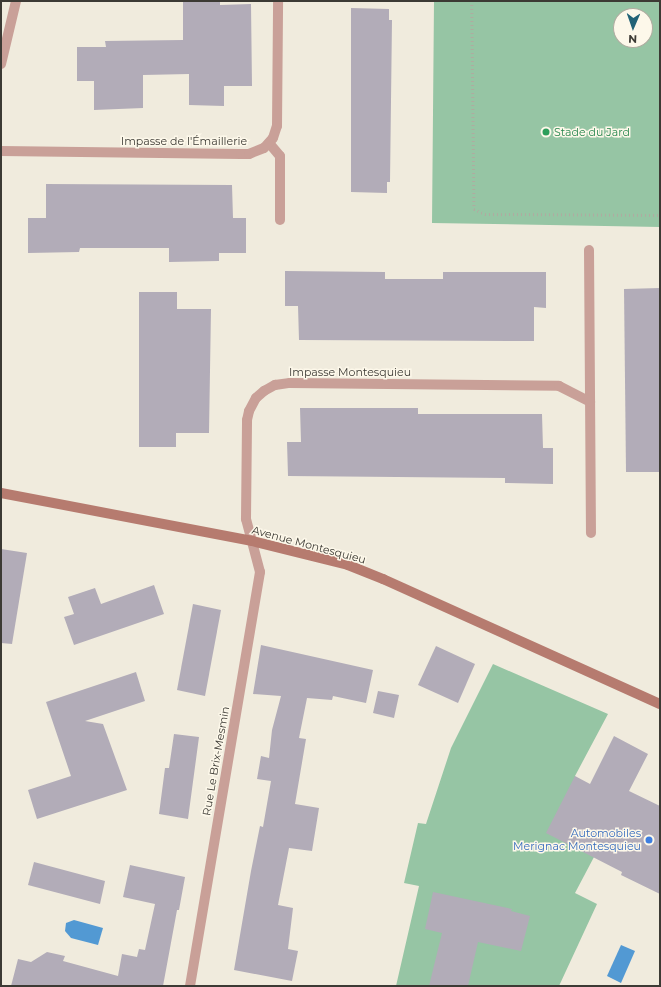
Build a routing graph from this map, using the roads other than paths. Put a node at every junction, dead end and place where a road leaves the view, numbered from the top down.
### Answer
1 (16, 1) edge
2 (278, 1) edge
3 (1, 64) edge
4 (269, 143) junction
5 (1, 151) edge
6 (280, 220) dead end
7 (589, 250) dead end
8 (590, 402) junction
9 (1, 493) edge
10 (591, 533) dead end
11 (252, 541) junction
12 (660, 704) edge
13 (190, 986) edge

1 - 3 street
2 - 4 street
4 - 5 street, Impasse de l'Émaillerie
4 - 6 street
7 - 8 street
8 - 10 street
8 - 11 street, Impasse Montesquieu
9 - 11 street, Avenue Montesquieu
11 - 12 street, Avenue Montesquieu
11 - 13 street, Rue Le Brix-Mesmin

